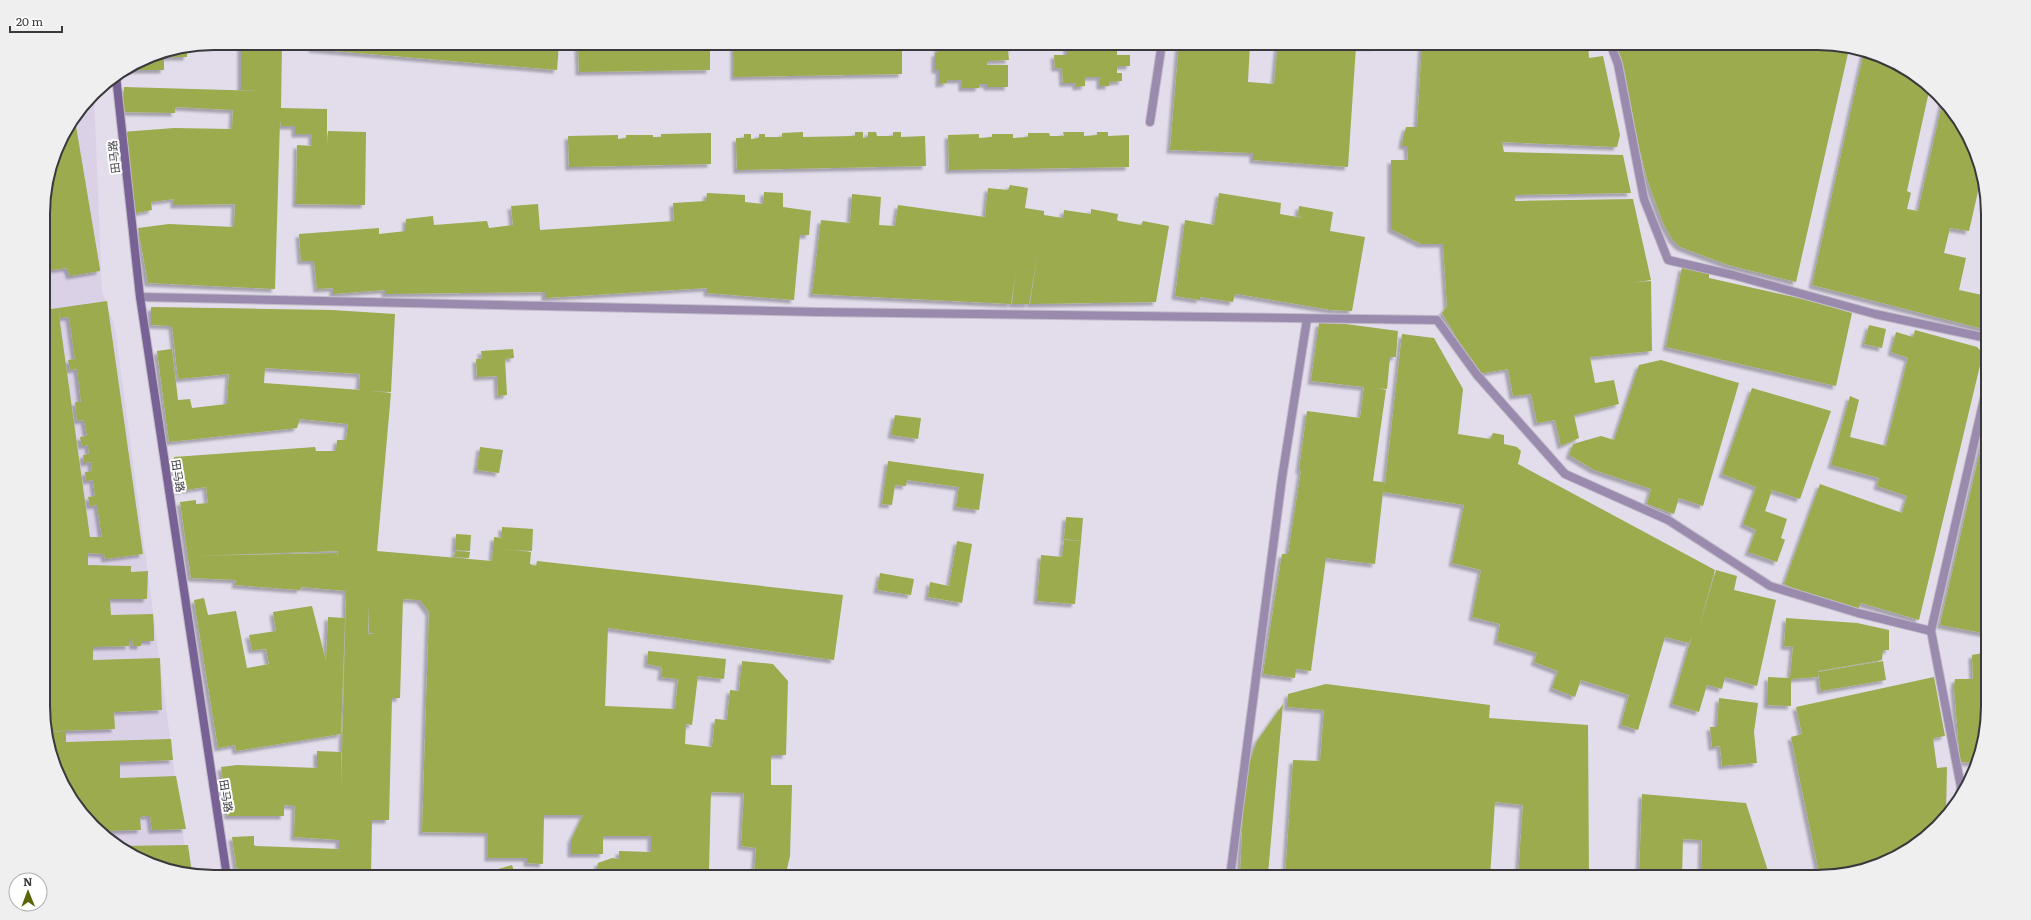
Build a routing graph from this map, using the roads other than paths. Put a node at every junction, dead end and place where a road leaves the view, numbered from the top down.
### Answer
1 (1161, 50) edge
2 (1613, 50) edge
3 (117, 82) edge
4 (1150, 122) dead end
5 (140, 297) junction
6 (1306, 318) junction
7 (1981, 337) edge
8 (1981, 412) edge
9 (1931, 631) junction
10 (1961, 785) edge
11 (226, 870) edge
12 (1231, 870) edge

1 - 4 street
2 - 7 street
3 - 5 street, 田马路
5 - 6 street
5 - 11 street, 田马路
6 - 9 street
6 - 12 street
8 - 9 street
9 - 10 street

